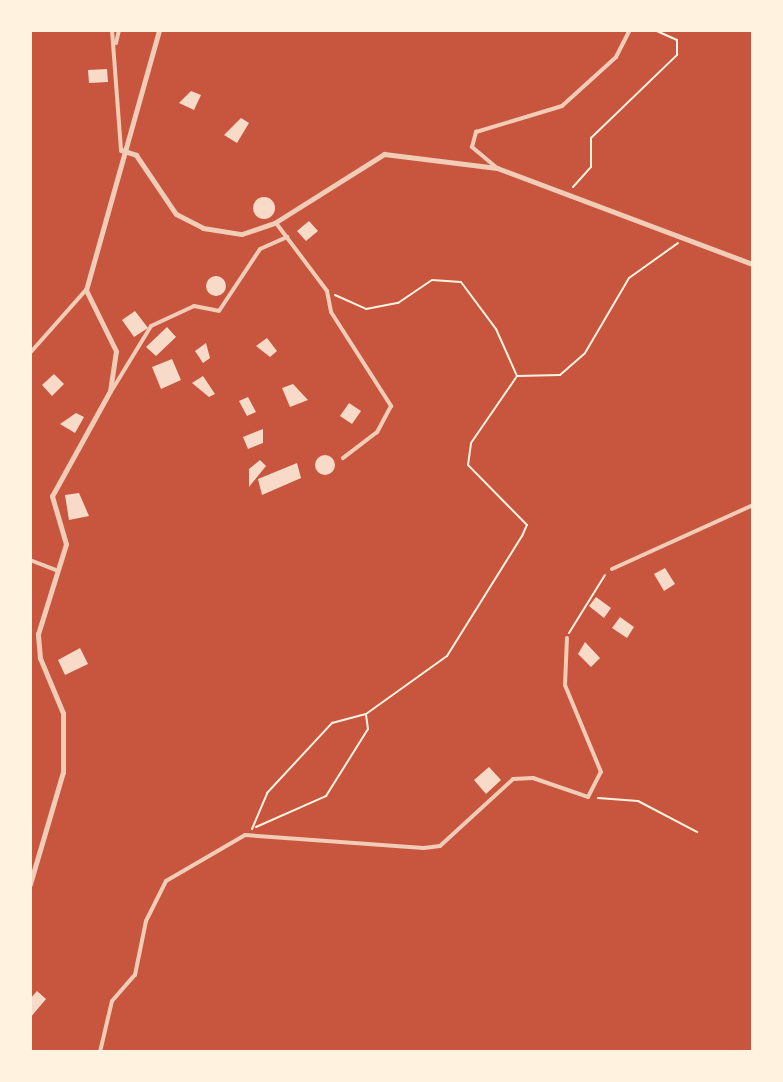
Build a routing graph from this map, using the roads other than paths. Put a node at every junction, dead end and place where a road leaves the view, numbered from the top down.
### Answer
1 (112, 30) edge
2 (119, 30) edge
3 (159, 30) edge
4 (630, 30) edge
5 (115, 47) junction
6 (121, 150) junction
7 (497, 168) junction
8 (276, 222) junction
9 (287, 237) junction
10 (753, 264) edge
11 (86, 290) junction
12 (30, 353) edge
13 (110, 391) junction
14 (343, 458) dead end
15 (753, 505) edge
16 (30, 560) edge
17 (612, 569) road end
18 (56, 570) junction
19 (567, 638) road end
20 (30, 884) edge
21 (100, 1052) edge

1 - 5 street
2 - 5 street
3 - 6 street
4 - 7 street
5 - 6 street
6 - 8 street
6 - 11 street
7 - 8 street
7 - 10 street
8 - 9 street
9 - 13 street
9 - 14 street
11 - 12 street
11 - 13 street
13 - 18 street
15 - 17 street
16 - 18 street
18 - 20 street
19 - 21 street

